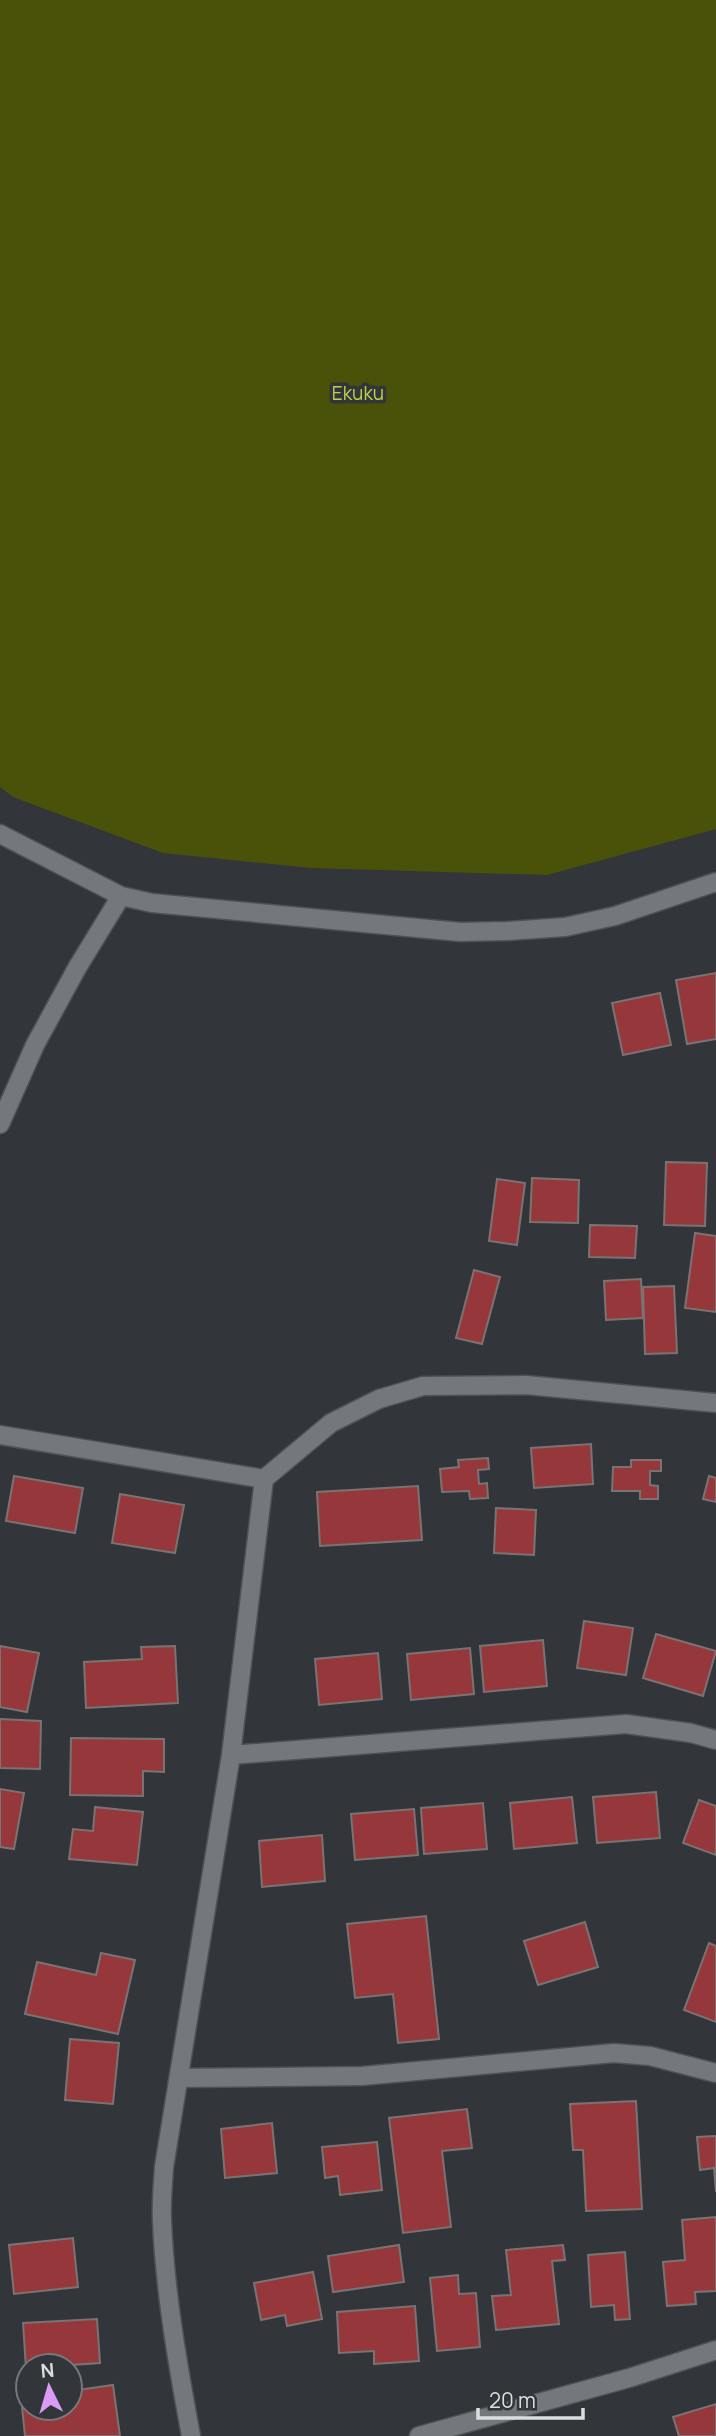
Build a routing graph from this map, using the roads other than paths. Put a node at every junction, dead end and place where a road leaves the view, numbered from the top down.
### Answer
1 (0, 834) edge
2 (716, 882) edge
3 (121, 896) junction
4 (0, 1124) edge
5 (716, 1403) edge
6 (0, 1436) edge
7 (264, 1479) junction
8 (716, 1740) edge
9 (231, 1755) junction
10 (716, 2073) edge
11 (180, 2077) junction
12 (716, 2350) edge
13 (191, 2436) edge
14 (419, 2436) edge

1 - 3 street
2 - 3 street
3 - 4 street
5 - 7 street
6 - 7 street
7 - 9 street
8 - 9 street
9 - 11 street
10 - 11 street
11 - 13 street
12 - 14 street

